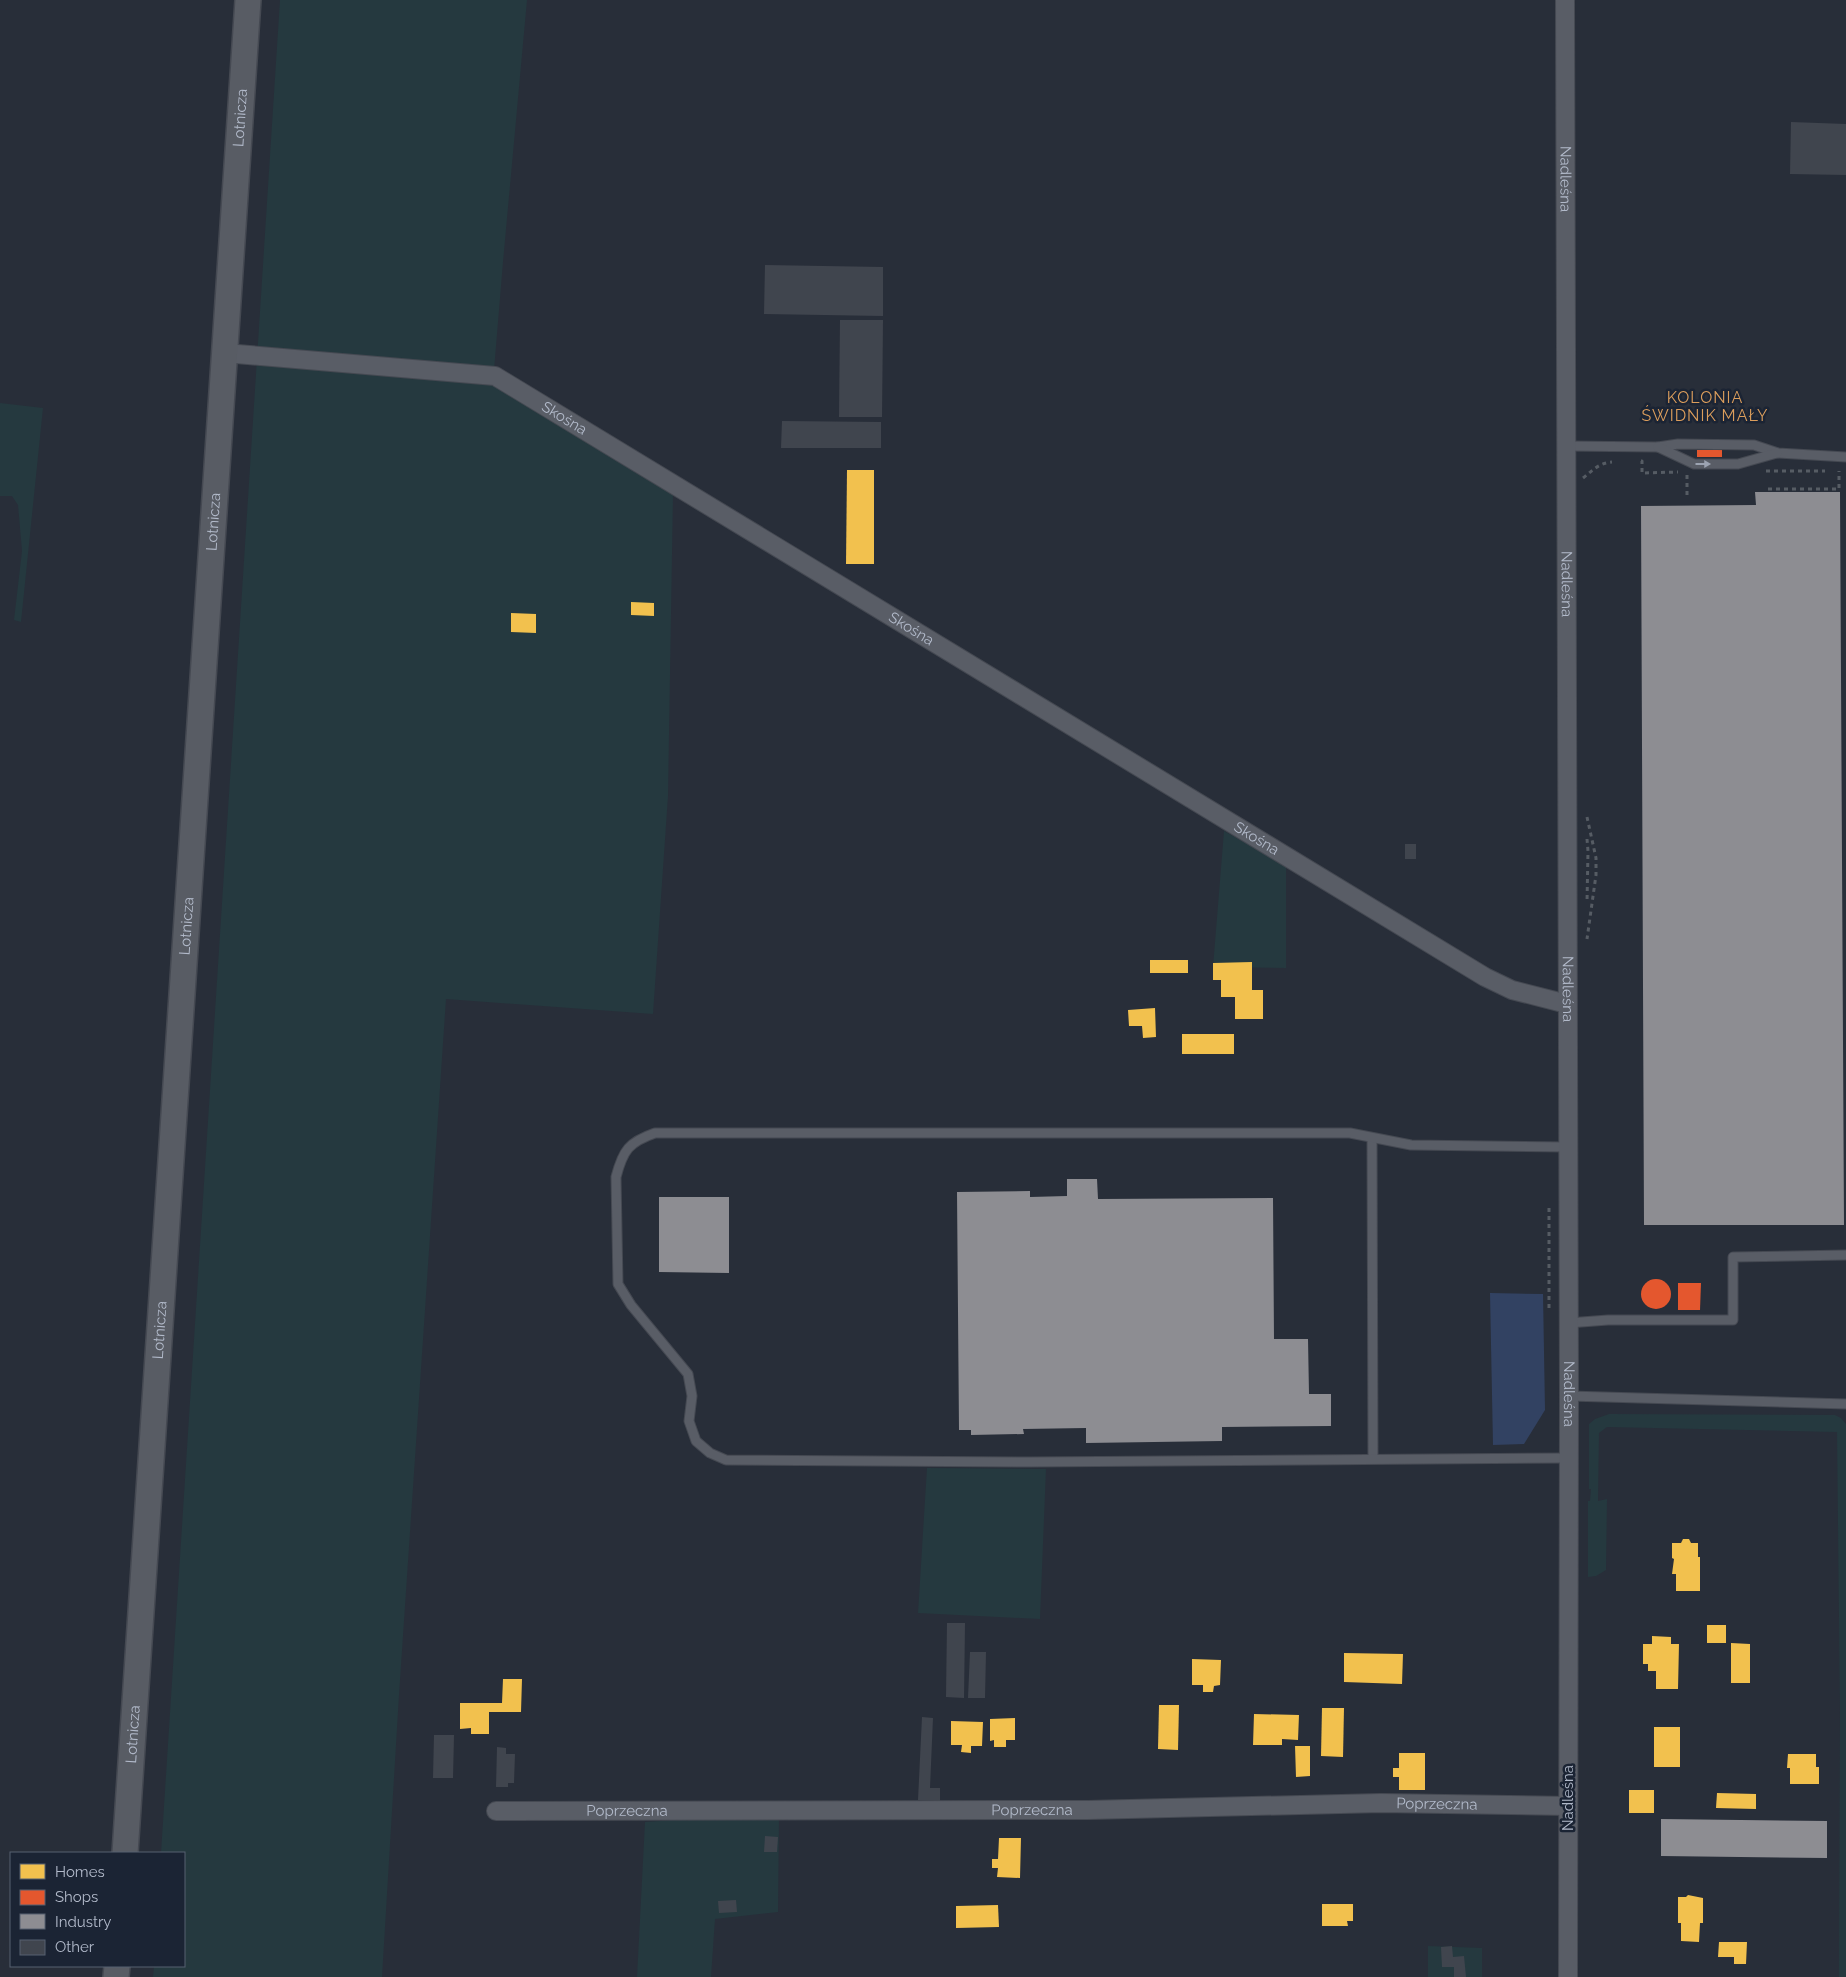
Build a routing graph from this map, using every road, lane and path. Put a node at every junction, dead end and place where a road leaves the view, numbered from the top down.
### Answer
1 (248, 0) edge
2 (1564, 0) edge
3 (224, 353) junction
4 (1566, 446) junction
5 (1658, 447) junction
6 (1778, 453) junction
7 (1846, 457) edge
8 (1839, 471) dead end
9 (1687, 472) dead end
10 (1768, 489) dead end
11 (1688, 498) dead end
12 (1567, 1004) junction
13 (1372, 1138) junction
14 (1568, 1147) junction
15 (1846, 1255) edge
16 (1568, 1323) junction
17 (1569, 1396) junction
18 (1846, 1404) edge
19 (1372, 1458) junction
20 (1568, 1458) junction
21 (1568, 1806) junction
22 (496, 1811) dead end
23 (125, 1852) edge
24 (1568, 1977) edge

1 - 3 main road, Lotnicza
2 - 4 street, Nadleśna
3 - 12 street, Skośna
3 - 23 main road, Lotnicza
4 - 5 lane
4 - 12 street, Nadleśna
5 - 6 lane
5 -> 6 lane
6 - 7 lane
8 - 10 path
9 - 11 path
12 - 14 street, Nadleśna
13 - 14 lane
13 - 19 lane
13 - 19 lane
14 - 16 street, Nadleśna
15 - 16 lane
16 - 17 street, Nadleśna
17 - 18 lane
17 - 20 street, Nadleśna
19 - 20 lane
20 - 21 street, Nadleśna
21 - 22 street, Poprzeczna
21 - 24 street, Nadleśna

